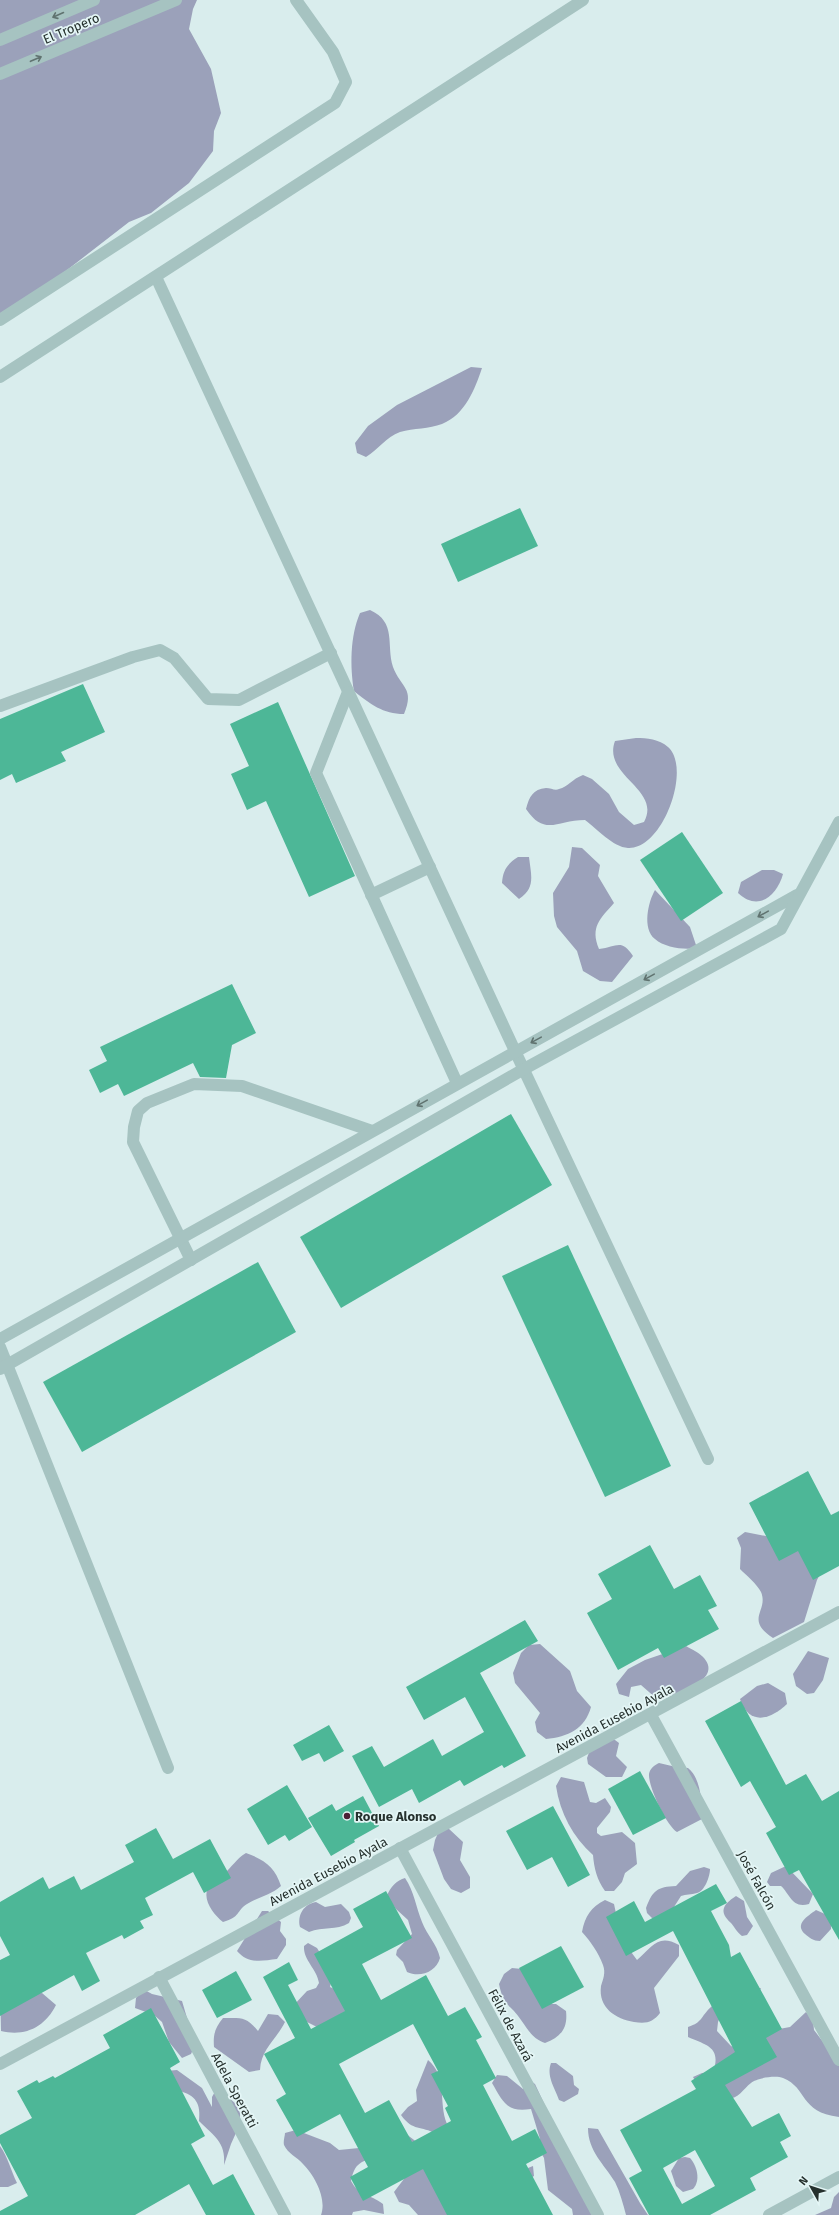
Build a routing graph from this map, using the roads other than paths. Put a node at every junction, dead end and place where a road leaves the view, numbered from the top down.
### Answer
1 (94, 0) edge
2 (176, 0) edge
3 (296, 0) edge
4 (583, 0) edge
5 (0, 40) edge
6 (0, 74) edge
7 (156, 277) junction
8 (0, 320) edge
9 (0, 377) edge
10 (330, 654) junction
11 (348, 692) junction
12 (0, 706) edge
13 (839, 822) edge
14 (430, 867) junction
15 (371, 895) junction
16 (797, 895) junction
17 (515, 1051) junction
18 (524, 1069) junction
19 (457, 1083) junction
20 (372, 1131) junction
21 (181, 1237) junction
22 (191, 1260) junction
23 (0, 1339) edge
24 (0, 1347) edge
25 (4, 1367) edge
26 (708, 1459) dead end
27 (839, 1612) edge
28 (651, 1714) junction
29 (168, 1768) dead end
30 (400, 1848) junction
31 (160, 1977) junction
32 (839, 2060) edge
33 (0, 2064) edge
34 (839, 2177) edge
35 (285, 2215) edge
36 (598, 2215) edge
37 (769, 2215) edge

1 -> 5 street, El Tropero
6 -> 2 street, El Tropero
3 - 8 street
4 - 7 street
7 - 9 street
7 - 10 street
10 - 11 street
10 - 12 street
11 - 14 street
11 - 15 street
13 - 16 street
14 - 15 street
14 - 17 street
15 - 19 street
16 -> 17 street
16 - 18 street
17 - 18 street
17 - 19 street
18 - 22 street
18 - 26 street
19 -> 20 street
20 - 21 street
20 - 21 street
21 - 22 street
21 - 23 street
22 - 25 street
24 - 25 street
25 - 29 street
27 - 28 street, Avenida Eusebio Ayala
28 - 30 street, Avenida Eusebio Ayala
28 - 32 street, José Falcón
30 - 31 street, Avenida Eusebio Ayala
30 - 36 street, Félix de Azará
31 - 33 street, Avenida Eusebio Ayala
31 - 35 street, Adela Speratti
34 - 37 street

